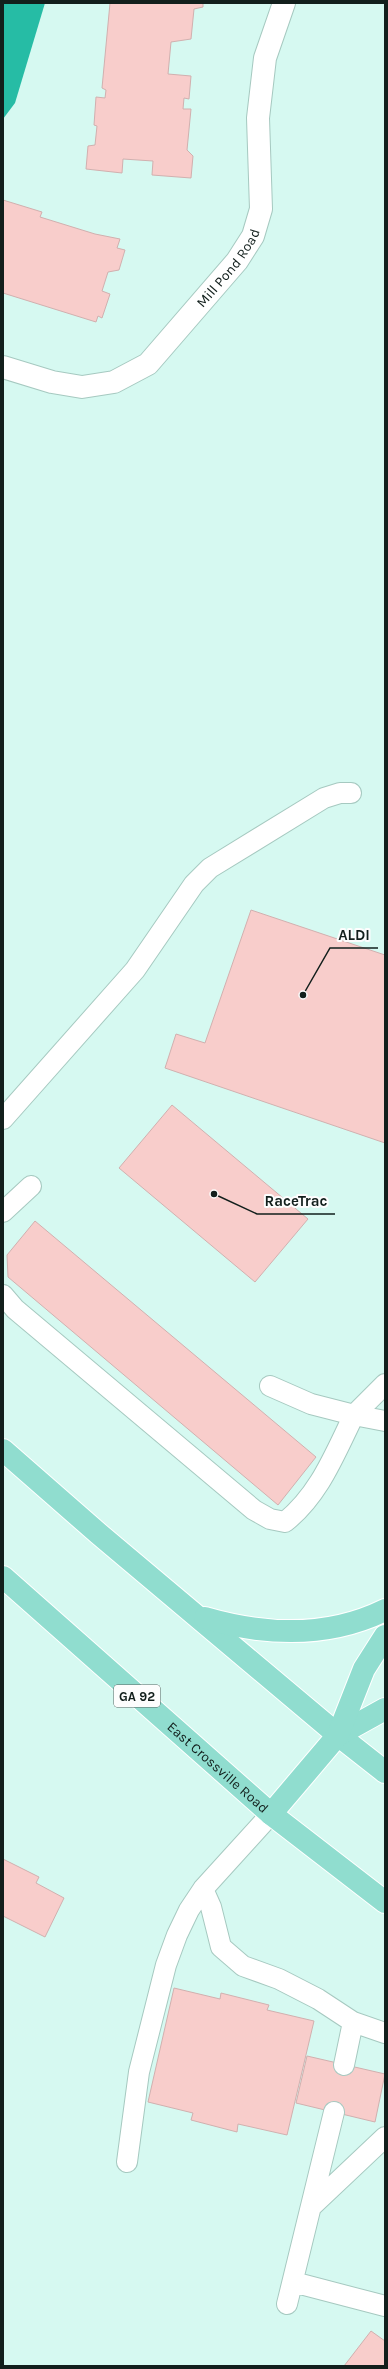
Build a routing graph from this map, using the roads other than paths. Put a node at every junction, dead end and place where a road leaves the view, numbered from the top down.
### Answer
1 (284, 3) edge
2 (3, 366) edge
3 (351, 793) dead end
4 (3, 1119) edge
5 (31, 1186) dead end
6 (3, 1212) edge
7 (3, 1295) edge
8 (385, 1384) edge
9 (270, 1386) dead end
10 (354, 1415) junction
11 (385, 1421) edge
12 (3, 1450) edge
13 (3, 1577) edge
14 (385, 1610) edge
15 (197, 1615) junction
16 (385, 1636) edge
17 (385, 1709) edge
18 (338, 1735) junction
19 (385, 1772) edge
20 (271, 1814) junction
21 (203, 1889) junction
22 (385, 1902) edge
23 (354, 2022) junction
24 (385, 2033) edge
25 (344, 2065) dead end
26 (334, 2112) dead end
27 (385, 2137) edge
28 (127, 2162) dead end
29 (313, 2205) junction
30 (293, 2282) junction
31 (287, 2304) dead end
32 (385, 2306) edge

1 - 2 street, Mill Pond Road
3 - 4 lane
5 - 6 lane
7 - 10 lane
8 - 10 lane
9 - 10 lane
10 - 11 lane
12 - 15 main road
13 - 20 main road, East Crossville Road / GA 92
14 - 15 main road
15 - 18 main road
16 - 18 main road
17 - 18 main road
18 - 19 main road
18 - 20 main road
20 - 21 lane
20 - 22 main road, East Crossville Road / GA 92
21 - 23 lane
21 - 28 lane
23 - 24 lane
23 - 25 lane
26 - 29 lane
27 - 29 lane
29 - 30 lane
30 - 31 lane
30 - 32 lane

